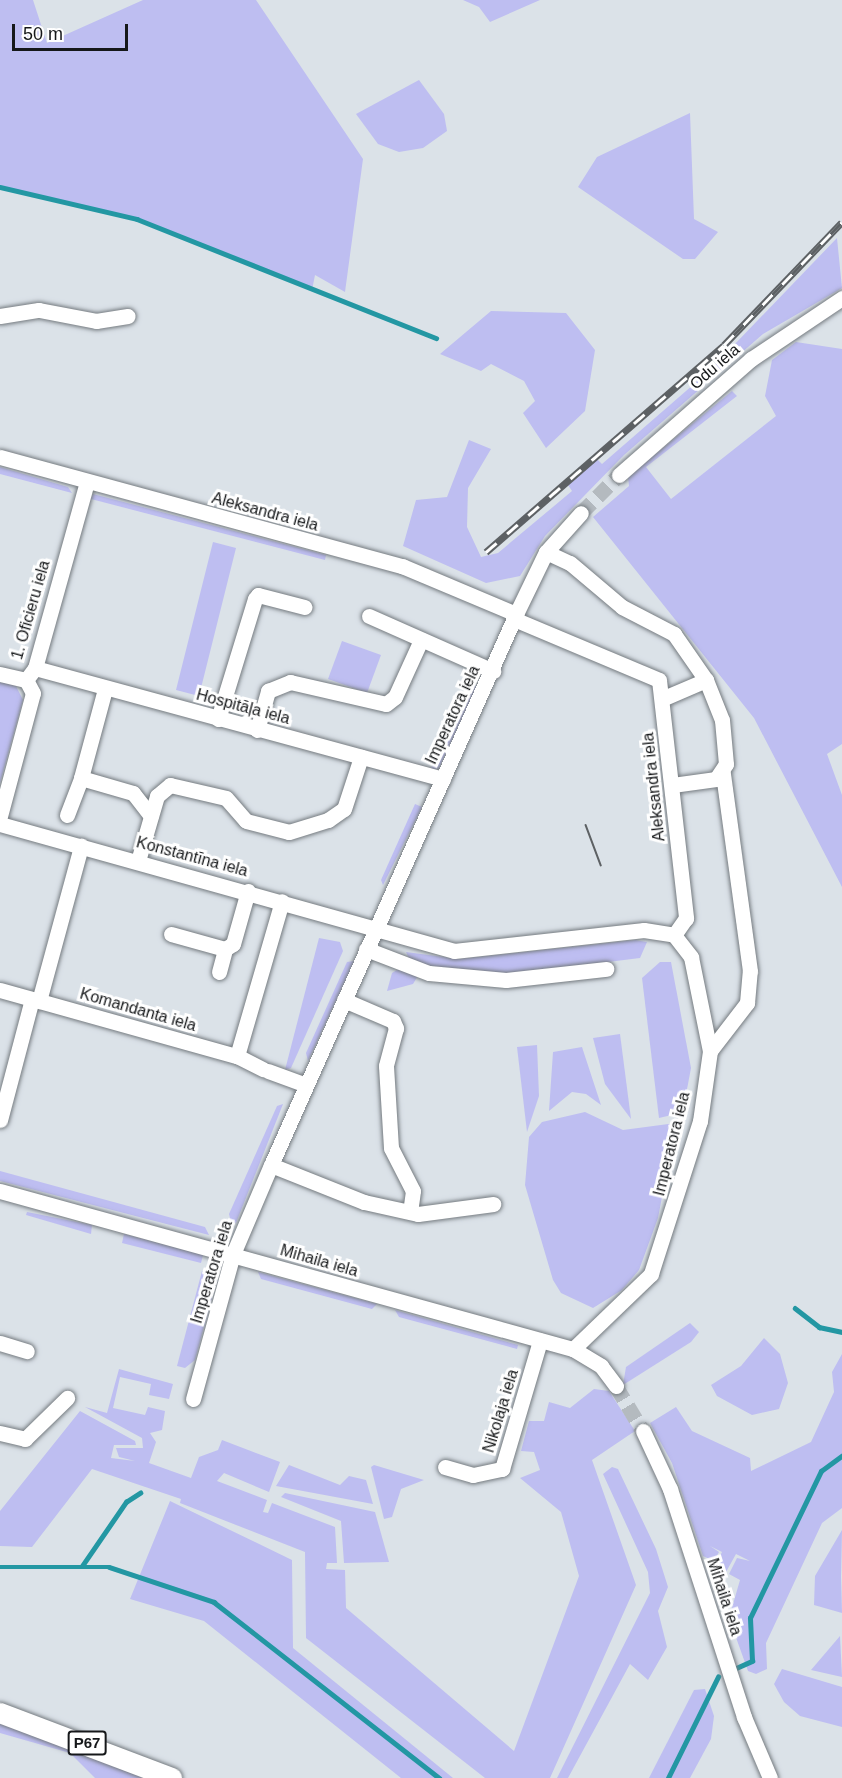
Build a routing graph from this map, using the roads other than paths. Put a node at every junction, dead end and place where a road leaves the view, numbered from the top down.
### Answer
1 (842, 298) edge
2 (0, 316) edge
3 (128, 316) dead end
4 (0, 457) edge
5 (619, 475) tunnel mouth
6 (87, 482) junction
7 (581, 513) tunnel mouth
8 (546, 552) junction
9 (304, 607) dead end
10 (369, 616) dead end
11 (515, 617) junction
12 (422, 640) junction
13 (493, 672) junction
14 (0, 674) edge
15 (31, 674) junction
16 (706, 680) junction
17 (105, 689) junction
18 (664, 698) junction
19 (218, 719) junction
20 (257, 730) junction
21 (361, 757) junction
22 (723, 773) junction
23 (81, 778) junction
24 (443, 779) junction
25 (672, 784) junction
26 (67, 815) dead end
27 (0, 816) edge
28 (151, 816) junction
29 (0, 824) edge
30 (81, 846) junction
31 (138, 861) junction
32 (248, 891) junction
33 (282, 901) junction
34 (375, 928) junction
35 (171, 934) dead end
36 (674, 935) junction
37 (225, 949) junction
38 (366, 949) junction
39 (606, 969) dead end
40 (219, 972) dead end
41 (0, 990) edge
42 (36, 1000) junction
43 (344, 1000) junction
44 (710, 1051) junction
45 (237, 1056) junction
46 (306, 1085) junction
47 (0, 1120) edge
48 (271, 1165) junction
49 (0, 1191) edge
50 (493, 1204) dead end
51 (410, 1212) junction
52 (233, 1254) junction
53 (540, 1341) junction
54 (0, 1343) edge
55 (573, 1349) junction
56 (27, 1351) dead end
57 (615, 1386) tunnel mouth
58 (66, 1398) dead end
59 (193, 1399) dead end
60 (643, 1431) tunnel mouth
61 (0, 1432) edge
62 (445, 1467) dead end
63 (0, 1713) edge
64 (770, 1777) edge
65 (172, 1778) edge

1 - 5 street, Odu iela
2 - 3 street
4 - 6 street, Aleksandra iela
6 - 11 street, Aleksandra iela
6 - 15 street, 1. Oficieru iela
7 - 8 street
8 - 11 street
8 - 16 street
9 - 19 street
10 - 12 street
11 - 13 street, Imperatora iela
11 - 18 street, Aleksandra iela
12 - 13 street
12 - 20 street
13 - 24 street, Imperatora iela
14 - 15 street, Hospitāļa iela
15 - 17 street, Hospitāļa iela
15 - 27 street, 1. Oficieru iela
16 - 18 street
16 - 22 street
17 - 19 street, Hospitāļa iela
17 - 23 street
18 - 25 street, Aleksandra iela
19 - 20 street, Hospitāļa iela
20 - 21 street, Hospitāļa iela
21 - 24 street, Hospitāļa iela
21 - 28 street
22 - 25 street
22 - 44 street
23 - 26 street
23 - 28 street
24 - 34 street, Imperatora iela
25 - 36 street, Aleksandra iela
28 - 31 street
29 - 30 street, Konstantīna iela
30 - 31 street, Konstantīna iela
30 - 42 street
31 - 32 street, Konstantīna iela
32 - 33 street, Konstantīna iela
32 - 37 street
33 - 34 street, Konstantīna iela
33 - 45 street
34 - 36 street
34 - 38 street, Imperatora iela
35 - 37 street
36 - 44 street, Imperatora iela
37 - 40 street
38 - 39 street
38 - 43 street, Imperatora iela
41 - 42 street, Komandanta iela
42 - 45 street, Komandanta iela
42 - 47 street
43 - 46 street, Imperatora iela
43 - 51 street
44 - 55 street, Imperatora iela
45 - 46 street, Komandanta iela
46 - 48 street, Imperatora iela
48 - 51 street
48 - 52 street, Imperatora iela
49 - 52 street, Mihaila iela
50 - 51 street
52 - 53 street, Mihaila iela
52 - 59 street, Imperatora iela
53 - 55 street, Mihaila iela
53 - 62 street, Nikolaja iela
54 - 56 street
55 - 57 street, Mihaila iela
58 - 61 street
60 - 64 street, Mihaila iela
63 - 65 main road, P67

